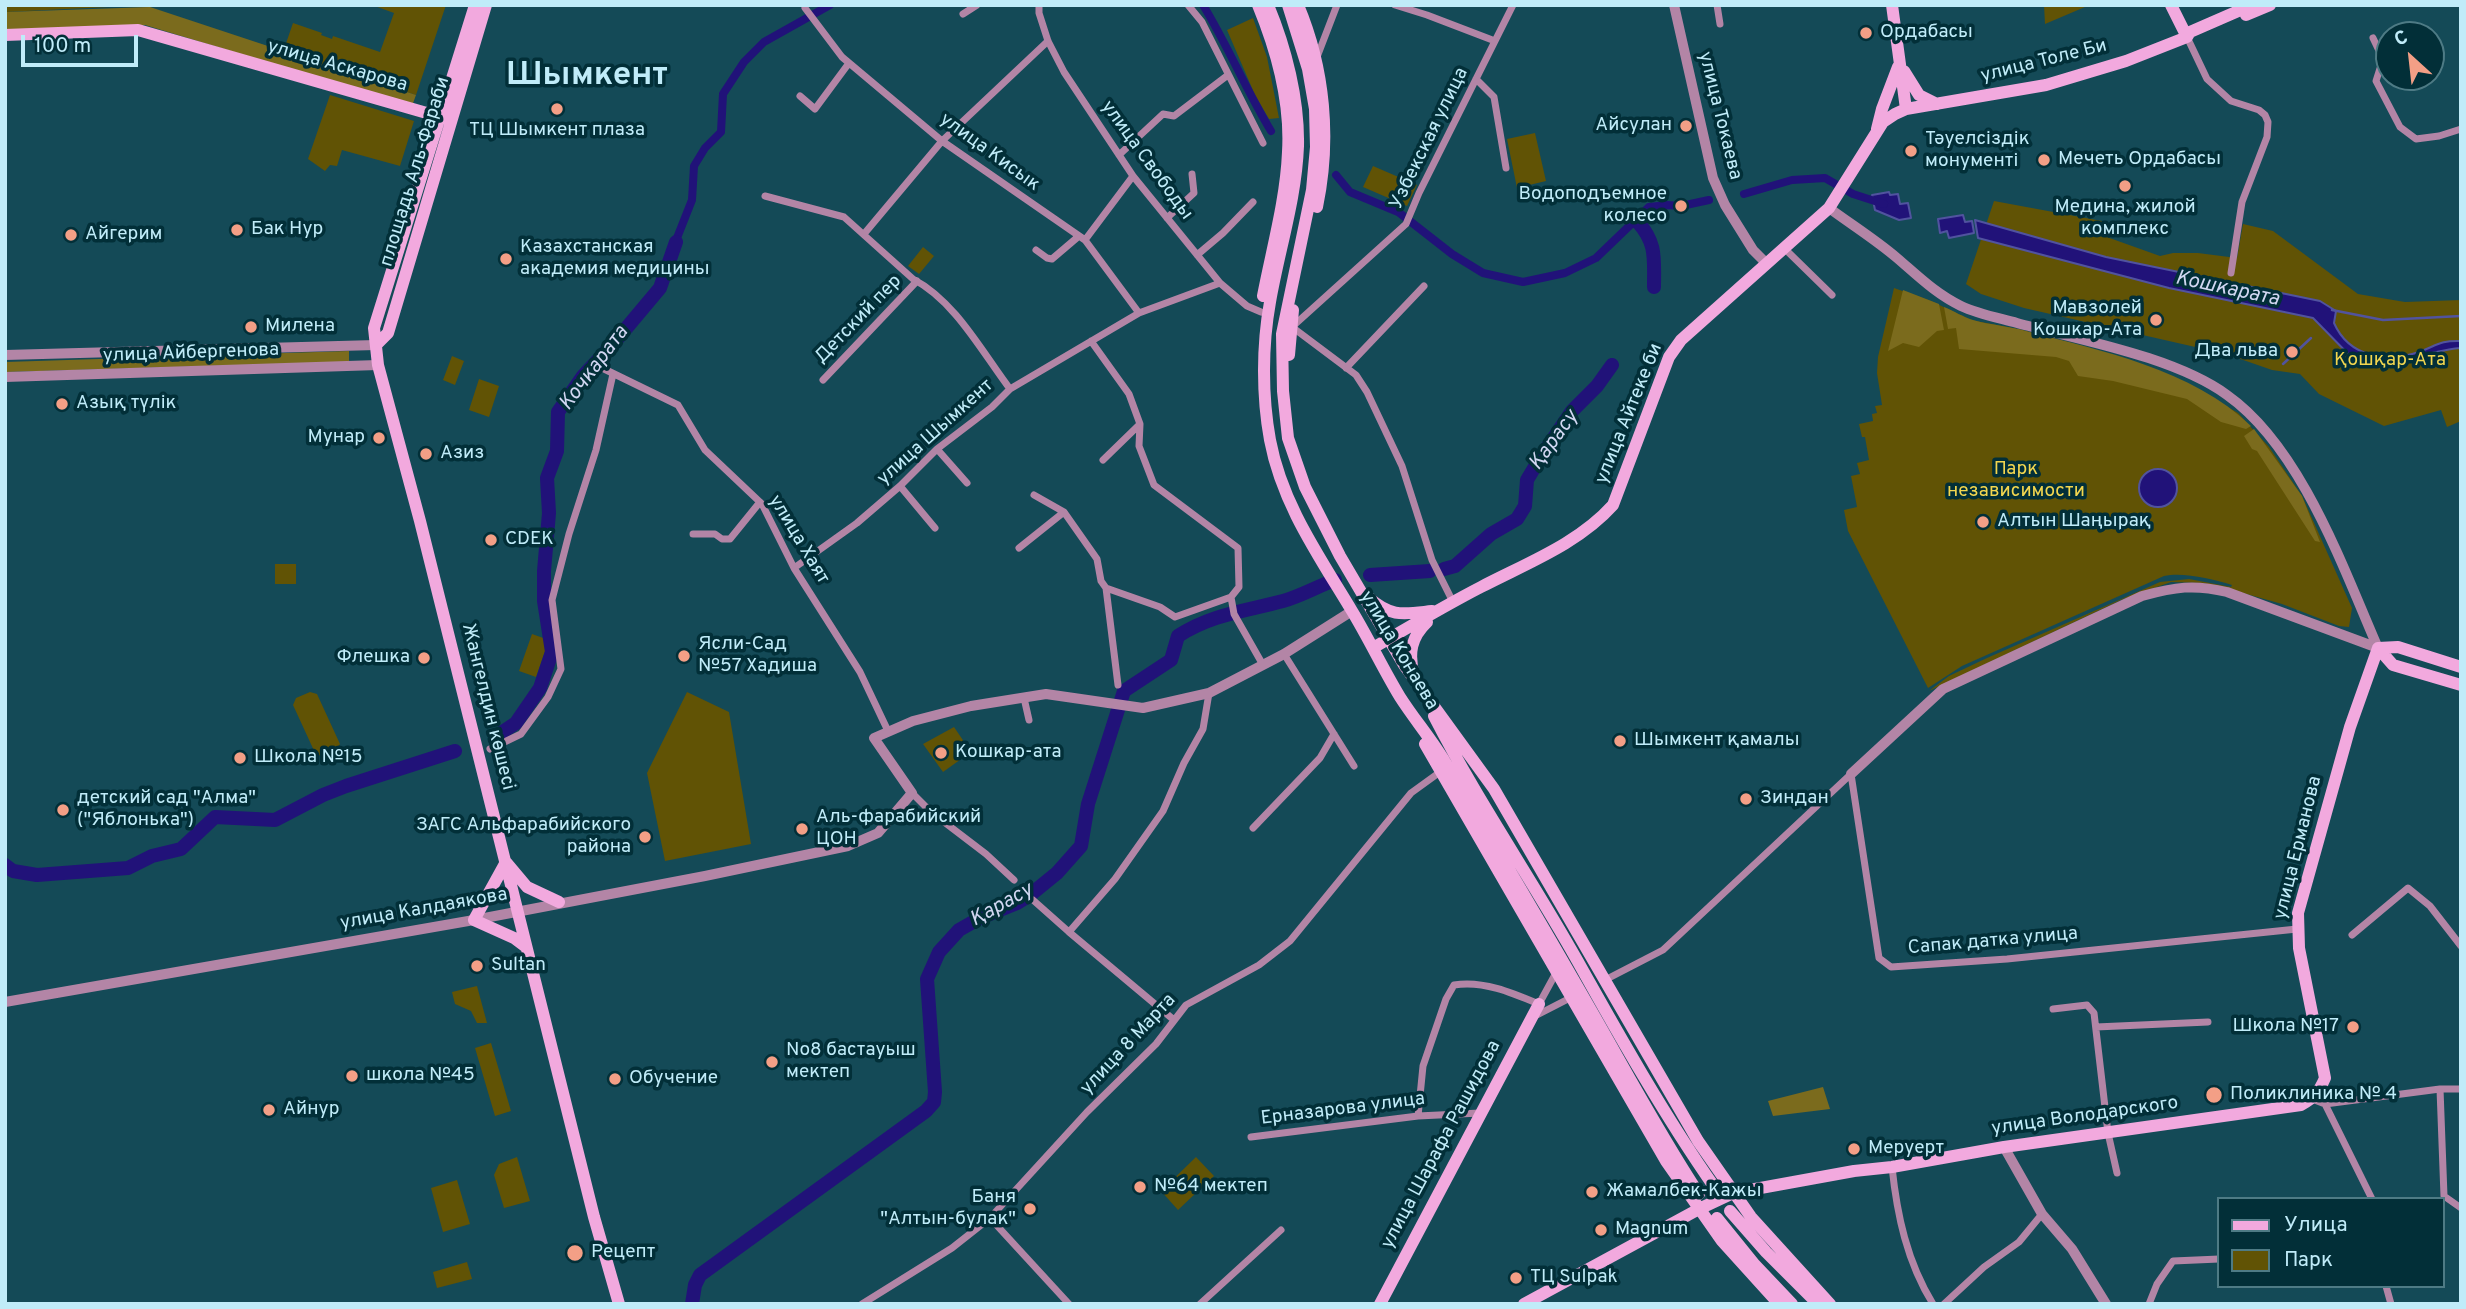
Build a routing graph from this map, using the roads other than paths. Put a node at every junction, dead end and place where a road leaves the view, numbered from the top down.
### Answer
1 (475, 5) edge
2 (486, 5) edge
3 (977, 5) edge
4 (1039, 5) edge
5 (1188, 5) edge
6 (1258, 5) edge
7 (1268, 5) edge
8 (1288, 5) edge
9 (1298, 5) edge
10 (1337, 5) edge
11 (1395, 5) edge
12 (1513, 5) edge
13 (1674, 5) edge
14 (1717, 5) edge
15 (1892, 5) edge
16 (2171, 5) edge
17 (2252, 5) edge
18 (2270, 5) edge
19 (806, 9) dead end
20 (963, 14) dead end
21 (1720, 24) dead end
22 (5, 35) edge
23 (2187, 37) junction
24 (2373, 38) dead end
25 (1048, 41) junction
26 (1495, 41) junction
27 (849, 63) junction
28 (1900, 63) junction
29 (1311, 65) junction
30 (1289, 72) junction
31 (1228, 75) junction
32 (1476, 79) junction
33 (800, 96) dead end
34 (1937, 104) junction
35 (1906, 109) junction
36 (445, 118) junction
37 (2461, 129) edge
38 (1877, 133) junction
39 (942, 141) junction
40 (1263, 144) dead end
41 (1119, 155) junction
42 (1506, 168) dead end
43 (1192, 174) dead end
44 (1133, 176) junction
45 (1322, 180) junction
46 (1312, 190) junction
47 (765, 196) dead end
48 (1253, 202) dead end
49 (1831, 205) junction
50 (1167, 218) junction
51 (864, 234) junction
52 (1082, 238) junction
53 (1784, 248) junction
54 (1036, 250) dead end
55 (1197, 255) junction
56 (1767, 264) junction
57 (2231, 273) dead end
58 (917, 281) junction
59 (1220, 283) junction
60 (1424, 286) dead end
61 (1832, 296) dead end
62 (1261, 312) junction
63 (1139, 313) junction
64 (1292, 327) junction
65 (1091, 341) junction
66 (376, 345) junction
67 (5, 355) edge
68 (377, 365) junction
69 (600, 367) dead end
70 (1346, 368) junction
71 (613, 374) junction
72 (5, 377) edge
73 (1265, 378) junction
74 (823, 380) dead end
75 (1283, 380) junction
76 (1010, 389) junction
77 (1268, 415) junction
78 (1140, 424) junction
79 (1288, 438) junction
80 (937, 449) junction
81 (1103, 460) dead end
82 (967, 483) dead end
83 (901, 486) junction
84 (1034, 495) dead end
85 (760, 502) junction
86 (1064, 512) junction
87 (935, 528) dead end
88 (693, 534) dead end
89 (1019, 548) dead end
90 (794, 568) junction
91 (1106, 588) junction
92 (1360, 589) junction
93 (1231, 597) junction
94 (1452, 602) junction
95 (1440, 610) junction
96 (1352, 611) junction
97 (1390, 638) junction
98 (1373, 648) junction
99 (2378, 648) junction
100 (1284, 653) junction
101 (1263, 665) junction
102 (2461, 667) edge
103 (1118, 685) dead end
104 (2461, 685) edge
105 (1420, 690) junction
106 (1209, 693) junction
107 (1024, 698) junction
108 (1401, 698) junction
109 (1029, 720) dead end
110 (888, 731) junction
111 (1334, 734) junction
112 (490, 749) dead end
113 (1354, 766) dead end
114 (1440, 772) junction
115 (1851, 774) junction
116 (912, 793) junction
117 (1253, 828) dead end
118 (506, 862) junction
119 (1014, 880) dead end
120 (1033, 900) dead end
121 (559, 902) junction
122 (517, 912) junction
123 (474, 920) junction
124 (2297, 929) junction
125 (1069, 933) junction
126 (2352, 935) dead end
127 (2461, 946) edge
128 (526, 947) junction
129 (1558, 970) junction
130 (1606, 980) junction
131 (1582, 992) junction
132 (5, 1002) edge
133 (1539, 1004) junction
134 (2053, 1009) dead end
135 (1532, 1018) junction
136 (1174, 1020) junction
137 (2208, 1022) dead end
138 (2096, 1027) junction
139 (2440, 1089) junction
140 (2461, 1089) edge
141 (2312, 1099) junction
142 (2325, 1104) junction
143 (1480, 1113) junction
144 (1418, 1116) junction
145 (2108, 1133) junction
146 (1251, 1137) dead end
147 (2004, 1147) junction
148 (1892, 1167) junction
149 (2118, 1173) dead end
150 (1699, 1194) dead end
151 (1715, 1194) junction
152 (2371, 1197) edge
153 (1735, 1203) junction
154 (2461, 1208) edge
155 (1699, 1209) junction
156 (2042, 1214) junction
157 (990, 1218) junction
158 (1717, 1218) dead end
159 (1281, 1230) dead end
160 (2218, 1259) edge
161 (618, 1304) edge
162 (862, 1304) edge
163 (1069, 1304) edge
164 (1200, 1304) edge
165 (1380, 1304) edge
166 (1524, 1304) edge
167 (1779, 1304) edge
168 (1792, 1304) edge
169 (1818, 1304) edge
170 (1830, 1304) edge
171 (1933, 1304) edge
172 (1944, 1304) edge
173 (2106, 1304) edge
174 (2149, 1304) edge

1 - 36 main road, площадь Аль-Фараби
2 - 36 main road, площадь Аль-Фараби
3 - 20 street
4 - 25 street, улица Свободы
5 - 31 street
6 - 62 main road
7 - 30 main road, улица Конаева
8 - 29 main road
9 - 29 main road
10 - 29 street
11 - 26 street
12 - 26 street, Узбекская улица
13 - 56 street, улица Токаева
14 - 21 street
15 - 28 main road
16 - 23 main road
17 - 23 main road, улица Толе Би
18 - 23 main road, улица Толе Би
19 - 27 street, улица Кисык
22 - 36 main road, улица Аскарова
23 - 34 main road, улица Толе Би
23 - 57 street
24 - 37 street
25 - 39 street
25 - 41 street, улица Свободы
26 - 32 street, Узбекская улица
27 - 33 street
27 - 39 street, улица Кисык
28 - 34 main road
28 - 35 main road
28 - 38 main road
29 - 30 main road
29 - 45 main road
29 - 46 main road, улица Конаева
30 - 73 main road, улица Конаева
31 - 40 street
31 - 41 street
32 - 42 street
32 - 64 street, Узбекская улица
34 - 35 main road, улица Толе Би
35 - 38 main road, улица Айтеке би
36 - 66 main road, площадь Аль-Фараби
38 - 49 main road, улица Айтеке би
39 - 51 street
39 - 52 street, улица Кисык
41 - 44 street, улица Свободы
43 - 50 street
44 - 50 street, улица Свободы
44 - 52 street
45 - 46 main road
45 - 64 main road
46 - 75 main road, улица Конаева
47 - 51 street
48 - 55 street
49 - 53 main road, улица Айтеке би
49 - 99 street
50 - 55 street, улица Свободы
51 - 58 street
52 - 54 street
52 - 63 street, улица Кисык
53 - 56 main road, улица Айтеке би
53 - 61 street
55 - 59 street, улица Свободы
56 - 94 main road, улица Айтеке би
58 - 74 street, Детский пер
58 - 76 street
59 - 62 street, улица Свободы
59 - 63 street, улица Шымкент
60 - 70 street
62 - 77 main road
63 - 65 street, улица Шымкент
64 - 70 street
64 - 79 main road
65 - 76 street, улица Шымкент
65 - 78 street
66 - 67 street, улица Айбергенова
66 - 68 main road
68 - 72 street, улица Айбергенова
68 - 118 main road, Жангелдин көшесі
69 - 71 street, улица Хаят
70 - 94 street
71 - 85 street, улица Хаят
71 - 112 street
73 - 75 main road
73 - 77 main road, улица Конаева
75 - 79 main road, улица Конаева
76 - 80 street, улица Шымкент
77 - 96 main road, улица Конаева
78 - 81 street
78 - 93 street
79 - 92 main road, улица Конаева
80 - 82 street
80 - 83 street, улица Шымкент
83 - 87 street
83 - 90 street, улица Шымкент
84 - 86 street
85 - 88 street
85 - 90 street, улица Хаят
86 - 89 street
86 - 91 street
90 - 110 street, улица Хаят
91 - 93 street
91 - 103 street
92 - 95 main road
92 - 97 main road, улица Конаева
93 - 101 street
94 - 95 main road, улица Айтеке би
95 - 97 main road, улица Айтеке би
95 - 105 main road
96 - 98 main road, улица Конаева
96 - 100 street
97 - 98 main road, улица Айтеке би
97 - 105 main road, улица Конаева
98 - 108 main road, улица Конаева
99 - 102 main road
99 - 104 main road
99 - 115 street
99 - 124 main road, улица Ерманова
100 - 101 street
100 - 111 street
101 - 106 street
105 - 130 main road, улица Конаева
105 - 131 main road, улица Конаева
106 - 107 street
106 - 125 street
107 - 109 street
107 - 110 street
108 - 114 main road
108 - 131 main road, улица Конаева
110 - 116 street
111 - 113 street
111 - 117 street
114 - 129 main road
114 - 136 street, улица 8 Марта
115 - 124 street, Сапак датка улица
115 - 130 street
116 - 119 street
116 - 121 street, улица Калдаякова
118 - 121 main road
118 - 122 main road, Жангелдин көшесі
118 - 123 main road
120 - 125 street
121 - 122 street, улица Калдаякова
122 - 123 street, улица Калдаякова
122 - 128 main road, Жангелдин көшесі
123 - 128 main road
123 - 132 street, улица Калдаякова
124 - 141 main road, улица Ерманова
125 - 136 street
126 - 127 street
128 - 161 main road, Жангелдин көшесі
129 - 131 main road
129 - 133 street
130 - 131 street
130 - 153 main road, улица Конаева
131 - 135 street
131 - 150 main road, улица Конаева
131 - 151 main road, улица Конаева
131 - 155 main road
133 - 135 main road, улица Шарафа Рашидова
133 - 144 street
134 - 138 street
135 - 143 main road, улица Шарафа Рашидова
136 - 157 street, улица 8 Марта
137 - 138 street
138 - 145 street
139 - 140 street
139 - 142 street
139 - 154 street
141 - 142 street
141 - 145 main road, улица Володарского
142 - 152 street
143 - 144 street, Ерназарова улица
143 - 165 main road, улица Шарафа Рашидова
144 - 146 street, Ерназарова улица
145 - 147 main road, улица Володарского
145 - 149 street
147 - 148 main road, улица Володарского
147 - 156 street
148 - 153 main road, улица Володарского
148 - 171 street
151 - 153 main road, улица Володарского
151 - 155 main road, улица Володарского
153 - 169 main road
153 - 170 main road
155 - 166 main road, улица Володарского
155 - 167 main road
156 - 172 street
156 - 173 street
157 - 162 street, улица 8 Марта
157 - 163 street
158 - 168 main road
159 - 164 street
160 - 174 street

